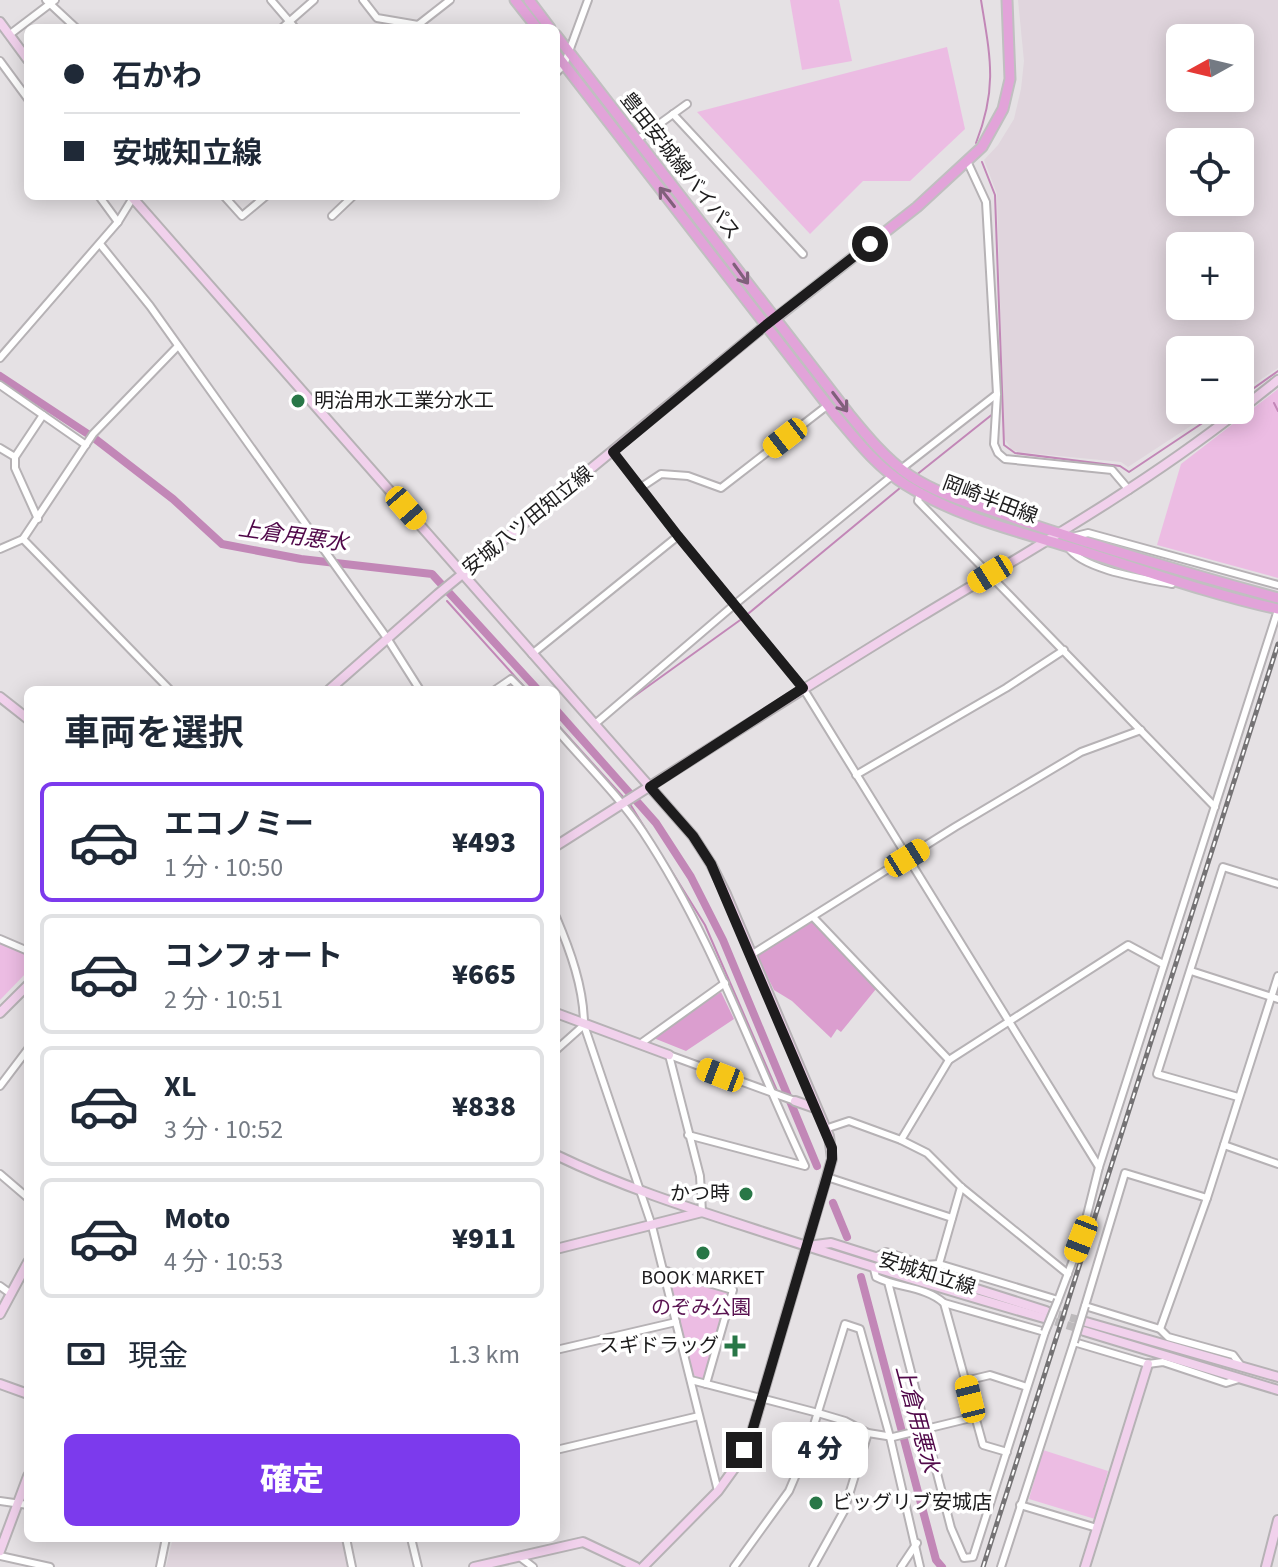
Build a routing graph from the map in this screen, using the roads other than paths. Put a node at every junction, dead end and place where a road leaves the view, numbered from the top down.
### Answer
1 (271, 0) edge
2 (314, 0) edge
3 (363, 0) edge
4 (450, 0) edge
5 (515, 0) edge
6 (529, 0) edge
7 (588, 0) edge
8 (1007, 0) edge
9 (51, 1) edge
10 (0, 22) edge
11 (72, 24) edge
12 (291, 24) edge
13 (293, 24) edge
14 (411, 24) edge
15 (425, 24) edge
16 (534, 24) edge
17 (547, 24) edge
18 (9, 35) junction
19 (560, 40) edge
20 (569, 51) junction
21 (24, 55) edge
22 (560, 60) edge
23 (0, 61) edge
24 (564, 65) junction
25 (560, 69) edge
26 (24, 94) edge
27 (687, 104) dead end
28 (673, 114) junction
29 (637, 139) junction
30 (627, 147) junction
31 (967, 161) junction
32 (102, 200) edge
33 (131, 200) edge
34 (136, 200) edge
35 (228, 200) edge
36 (261, 200) edge
37 (349, 200) edge
38 (332, 216) dead end
39 (118, 222) junction
40 (100, 244) junction
41 (803, 254) dead end
42 (776, 318) junction
43 (766, 325) junction
44 (178, 346) junction
45 (0, 358) edge
46 (1278, 380) edge
47 (0, 385) edge
48 (997, 394) junction
49 (1254, 399) edge
50 (828, 405) junction
51 (43, 415) junction
52 (1222, 424) edge
53 (89, 440) junction
54 (0, 448) edge
55 (613, 452) junction
56 (15, 457) junction
57 (897, 472) junction
58 (640, 488) junction
59 (1129, 490) junction
60 (920, 492) junction
61 (38, 519) junction
62 (1059, 534) junction
63 (678, 536) junction
64 (23, 539) junction
65 (1049, 541) junction
66 (1070, 542) junction
67 (0, 549) edge
68 (1170, 573) junction
69 (463, 574) junction
70 (990, 574) junction
71 (1278, 585) edge
72 (1278, 598) edge
73 (734, 605) junction
74 (1278, 611) edge
75 (387, 638) junction
76 (1064, 650) junction
77 (532, 654) junction
78 (166, 686) edge
79 (333, 686) edge
80 (417, 686) edge
81 (501, 686) edge
82 (518, 686) edge
83 (803, 688) junction
84 (0, 697) edge
85 (24, 716) edge
86 (595, 724) junction
87 (1141, 730) junction
88 (560, 733) edge
89 (856, 775) junction
90 (650, 787) junction
91 (623, 804) junction
92 (1215, 807) junction
93 (560, 843) edge
94 (907, 858) junction
95 (1278, 884) edge
96 (813, 917) junction
97 (560, 929) edge
98 (0, 939) edge
99 (24, 949) edge
100 (751, 955) junction
101 (1163, 964) junction
102 (1191, 971) junction
103 (1278, 976) edge
104 (725, 983) junction
105 (24, 989) edge
106 (1270, 996) junction
107 (1278, 999) edge
108 (0, 1013) edge
109 (560, 1015) edge
110 (1008, 1021) junction
111 (584, 1025) junction
112 (640, 1044) junction
113 (560, 1046) edge
114 (24, 1054) edge
115 (669, 1055) junction
116 (949, 1060) junction
117 (0, 1086) edge
118 (771, 1095) junction
119 (1238, 1097) junction
120 (795, 1101) joint
121 (815, 1108) junction
122 (825, 1129) junction
123 (688, 1135) junction
124 (901, 1140) junction
125 (1224, 1145) junction
126 (560, 1157) edge
127 (1278, 1164) edge
128 (1099, 1167) junction
129 (0, 1174) edge
130 (827, 1177) junction
131 (961, 1187) junction
132 (637, 1188) junction
133 (24, 1195) edge
134 (1207, 1198) junction
135 (702, 1212) junction
136 (952, 1218) junction
137 (652, 1226) junction
138 (807, 1247) junction
139 (560, 1248) edge
140 (875, 1257) junction
141 (939, 1264) junction
142 (874, 1269) junction
143 (24, 1270) edge
144 (663, 1270) junction
145 (1068, 1274) junction
146 (888, 1282) junction
147 (0, 1286) edge
148 (11, 1294) junction
149 (1058, 1300) junction
150 (944, 1303) junction
151 (1085, 1306) junction
152 (0, 1314) edge
153 (676, 1322) junction
154 (1160, 1329) junction
155 (1045, 1332) junction
156 (1074, 1342) junction
157 (560, 1349) edge
158 (1148, 1364) junction
159 (1242, 1367) junction
160 (1278, 1377) edge
161 (1239, 1379) junction
162 (691, 1380) junction
163 (965, 1381) junction
164 (0, 1384) edge
165 (706, 1384) junction
166 (1027, 1387) junction
167 (1278, 1390) edge
168 (24, 1393) edge
169 (762, 1398) junction
170 (818, 1413) junction
171 (699, 1416) junction
172 (975, 1417) junction
173 (925, 1430) junction
174 (868, 1433) junction
175 (891, 1437) junction
176 (560, 1449) edge
177 (1007, 1452) junction
178 (718, 1491) junction
179 (0, 1501) edge
180 (23, 1504) edge
181 (1020, 1505) junction
182 (1278, 1520) edge
183 (1097, 1528) junction
184 (165, 1542) edge
185 (347, 1542) edge
186 (412, 1542) edge
187 (917, 1543) junction
188 (0, 1553) edge
189 (520, 1556) junction
190 (50, 1567) edge
191 (160, 1567) edge
192 (352, 1567) edge
193 (418, 1567) edge
194 (474, 1567) edge
195 (533, 1567) edge
196 (636, 1567) edge
197 (643, 1567) edge
198 (734, 1567) edge
199 (813, 1567) edge
200 (901, 1567) edge
201 (920, 1567) edge
202 (1001, 1567) edge
203 (1085, 1567) edge
204 (1266, 1567) edge

1 - 12 street
2 - 13 street
3 - 14 street
4 - 15 street
5 - 16 main road
6 - 17 main road
7 - 20 street
8 - 31 main road
9 - 11 street
9 - 18 street
10 - 18 street
18 - 21 street
19 - 20 main road, 豊田安城線バイパス
20 - 24 street
20 - 29 main road, 豊田安城線バイパス
22 - 24 main road, 豊田安城線バイパス
23 - 26 street
24 - 25 street
24 - 30 main road, 豊田安城線バイパス
27 - 28 street
28 - 29 street
28 - 41 street
29 - 30 street
29 -> 42 main road, 豊田安城線バイパス
43 -> 30 main road, 豊田安城線バイパス
31 - 42 main road
31 - 48 street
32 - 39 street
33 - 39 street
34 - 69 street
35 - 36 street
37 - 38 street
39 - 40 street
40 - 44 street
40 - 45 street
42 - 43 main road
42 -> 57 main road, 岡崎半田線
43 - 50 main road, 岡崎半田線
43 - 55 street, 安城八ツ田知立線
44 - 53 street
44 - 75 street
46 - 49 street
47 - 51 street
48 - 57 street
48 - 59 street
50 - 57 main road, 岡崎半田線
50 - 58 street
51 - 53 street
51 - 56 street
52 - 59 street
53 - 61 street
54 - 56 street
55 - 58 street
55 - 69 street, 安城八ツ田知立線
56 - 61 street
57 - 60 main road, 岡崎半田線
57 - 62 main road, 岡崎半田線
57 - 73 street
58 - 63 street
59 - 62 street
60 - 65 main road, 岡崎半田線
60 - 70 street
61 - 64 street
62 - 65 street
62 - 66 main road, 岡崎半田線
63 - 73 street
63 - 77 street
64 - 67 street
64 - 78 street
65 - 66 main road, 岡崎半田線
65 - 70 street
66 - 68 main road, 岡崎半田線
66 - 71 street
66 - 74 street
68 - 72 main road, 岡崎半田線
68 - 74 main road, 岡崎半田線
69 - 75 street, 安城八ツ田知立線
69 - 77 street
70 - 76 street
70 - 83 street
73 - 83 street
73 - 86 street
74 - 92 street
75 - 79 street, 安城八ツ田知立線
75 - 80 street
76 - 87 street
76 - 89 street
77 - 86 street
81 - 82 street
83 - 89 street
83 - 90 street
84 - 85 street
86 - 90 street
87 - 92 street
87 - 94 street
88 - 91 street
89 - 94 street
90 - 91 street
90 - 100 street
91 - 93 street
91 - 104 street
92 - 101 street
94 - 96 street
94 - 110 street
95 - 102 street
96 - 100 street
96 - 116 street
97 - 111 street
98 - 99 street
100 - 121 street
101 - 110 street
101 - 128 street
102 - 106 street
102 - 119 street
103 - 106 street
104 - 112 street
104 - 118 street
105 - 108 street
106 - 107 street
106 - 119 street
109 - 111 street
110 - 116 street
110 - 128 street
111 - 112 street
111 - 113 street
111 - 132 street
112 - 115 street
114 - 117 street
115 - 118 street
115 - 123 street
116 - 124 street
118 - 120 street
118 - 123 street
119 - 125 street
120 - 121 street
121 - 122 street
122 - 124 street
122 - 130 street
123 - 135 street
124 - 131 street
125 - 127 street
125 - 134 street
126 - 132 street
128 - 145 street
129 - 133 street
130 - 136 street
130 - 138 street
131 - 136 street
131 - 145 street
132 - 135 street
132 - 137 street
134 - 151 street
134 - 154 street
135 - 137 street
135 - 138 street
136 - 141 street
137 - 139 street
137 - 144 street
138 - 140 street, 安城知立線
138 - 142 street, 安城知立線
138 - 169 street
140 - 141 street
140 - 142 street, 安城知立線
141 - 149 street
142 - 146 street
143 - 148 street
144 - 153 street
144 - 165 street
145 - 149 street
146 - 150 street
146 - 173 street
147 - 148 street
148 - 152 street
149 - 155 street, bridge
150 - 155 street
150 - 163 street
151 - 154 street
151 - 156 street, bridge
153 - 157 street
153 - 162 street
154 - 159 street
155 - 166 street
156 - 158 street
156 - 181 street
158 - 161 street
158 - 183 street
159 - 160 street
159 - 161 street
161 - 167 street
162 - 165 street
162 - 171 street
163 - 166 street
163 - 172 street
164 - 168 street
165 - 169 street
166 - 177 street
169 - 170 street
169 - 178 street
170 - 174 street
170 - 175 street
170 - 198 street
171 - 176 street
171 - 178 street
172 - 173 street
172 - 177 street
173 - 175 street
173 - 177 street
174 - 175 street
174 - 199 street
175 - 187 street
178 - 197 street
179 - 180 street
180 - 188 street
181 - 183 street
181 - 202 street
182 - 204 street
183 - 203 street
184 - 191 street
185 - 192 street
186 - 193 street
187 - 200 street
187 - 201 street
188 - 190 street
189 - 194 street
189 - 195 street
189 - 196 street

